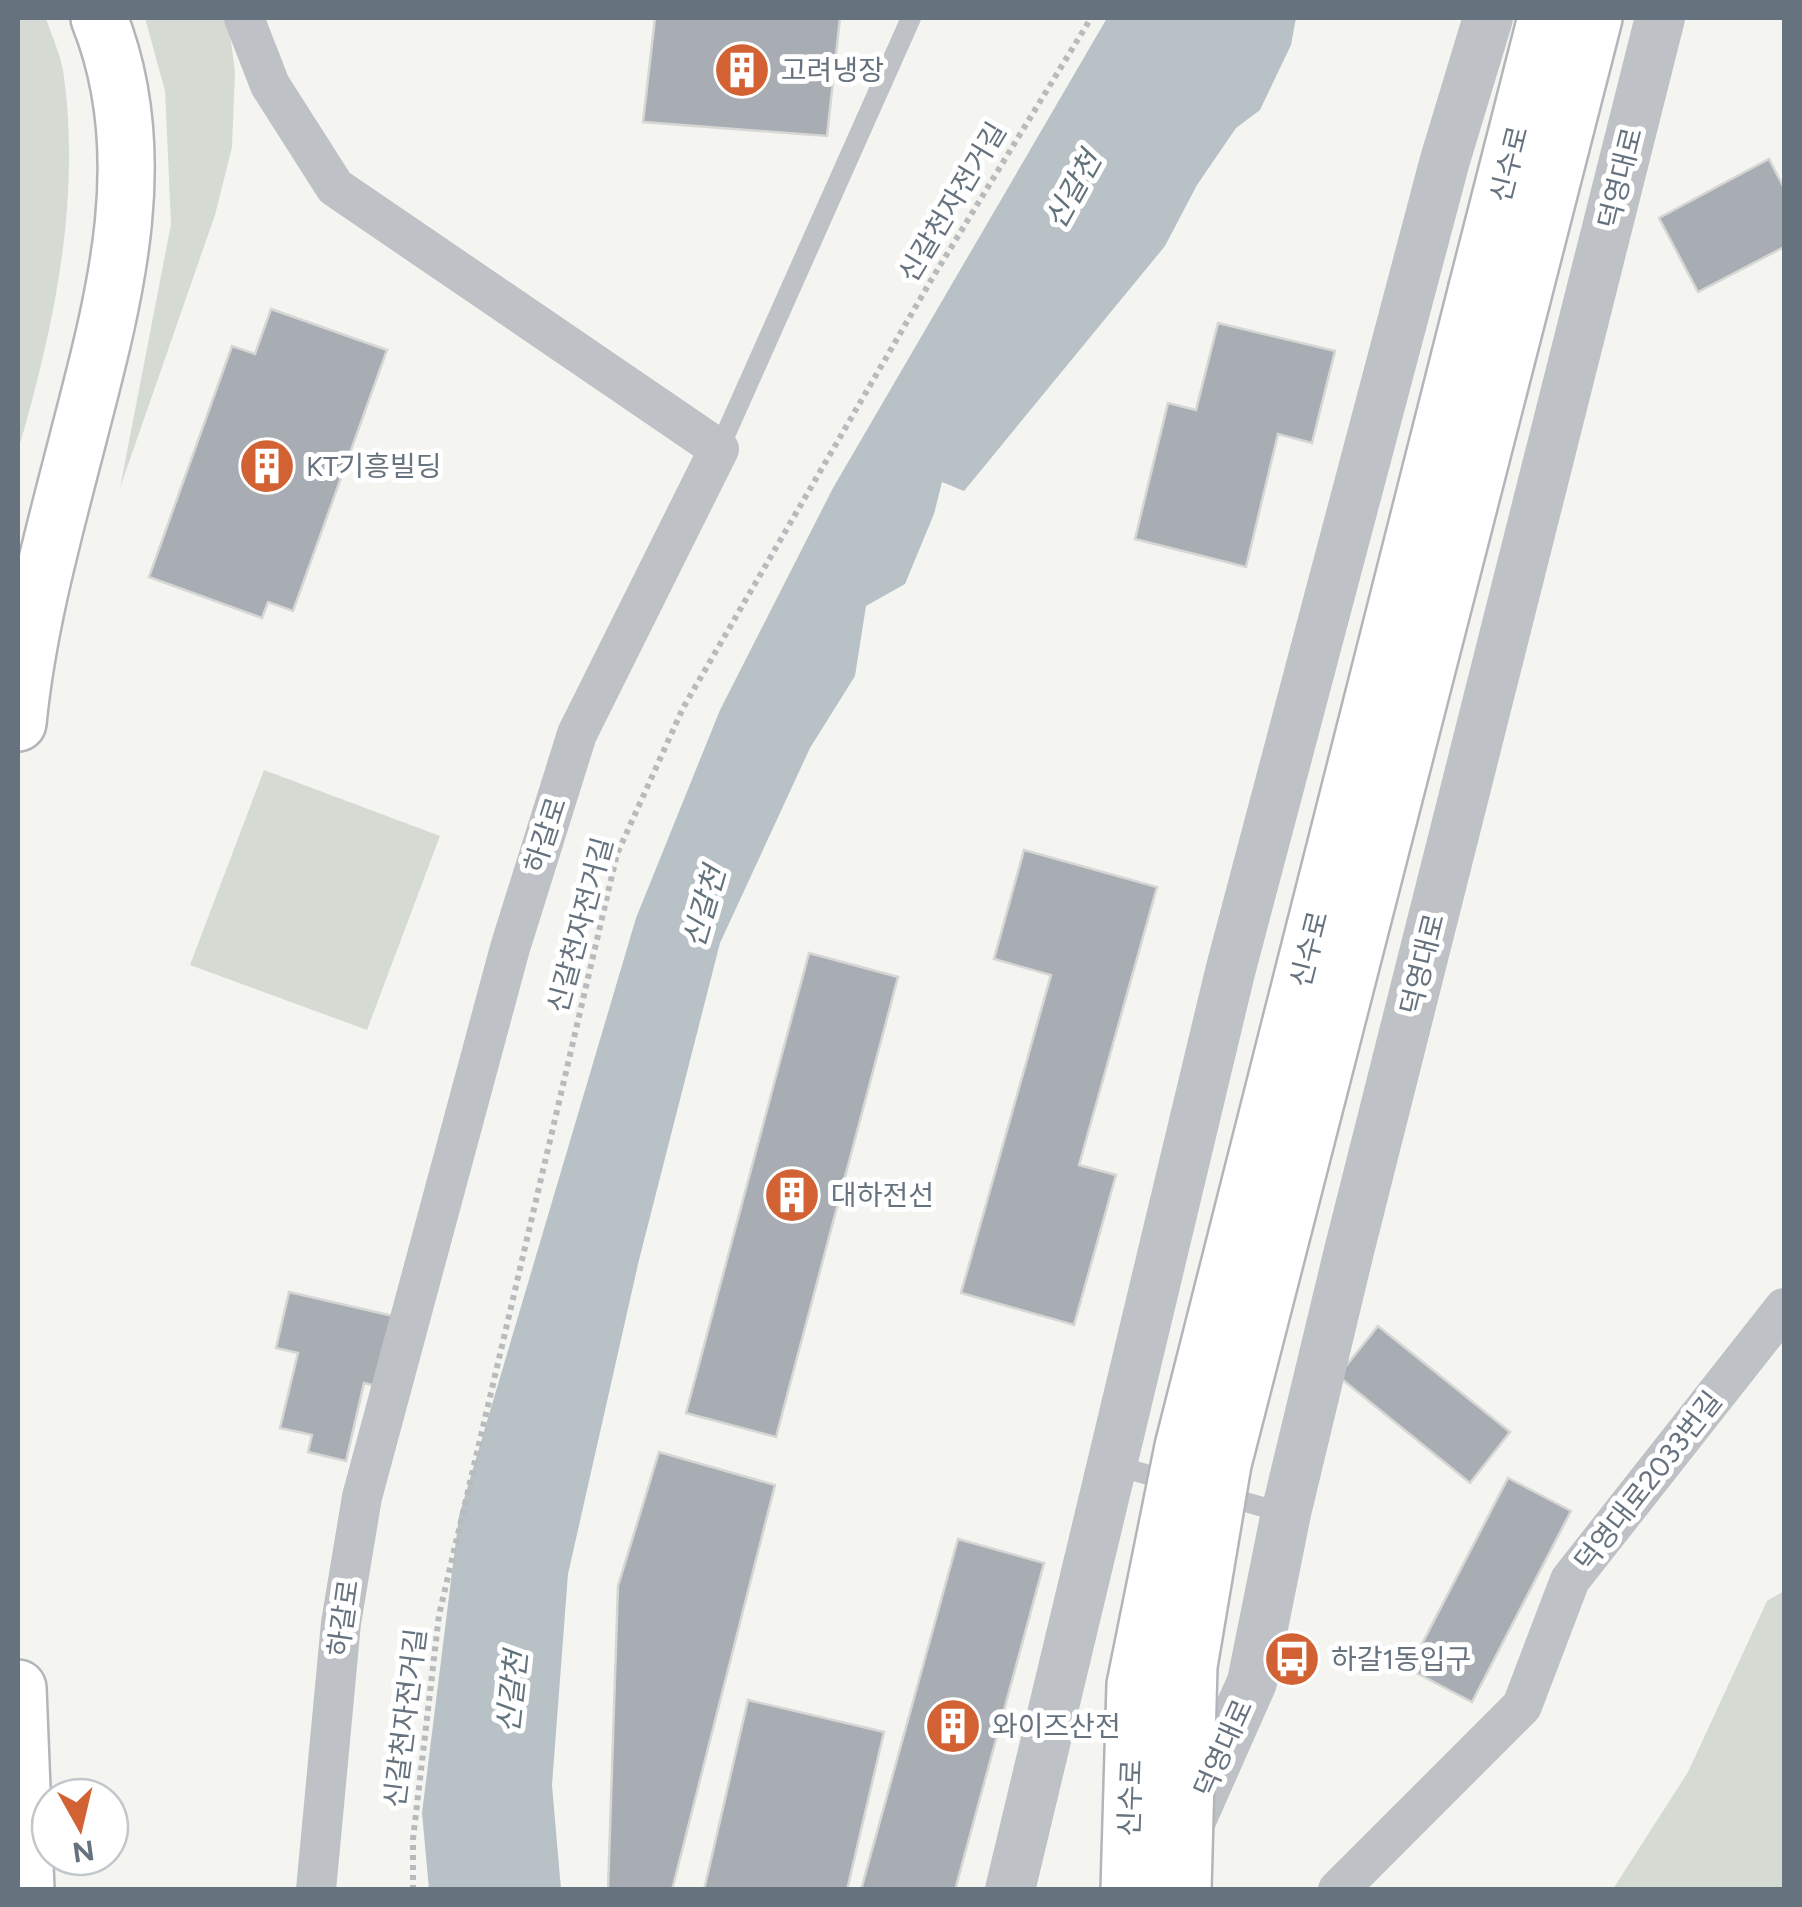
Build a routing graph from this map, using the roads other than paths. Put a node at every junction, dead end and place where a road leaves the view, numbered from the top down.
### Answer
1 (99, 18) edge
2 (244, 18) edge
3 (911, 18) edge
4 (1488, 18) edge
5 (1546, 18) edge
6 (1594, 18) edge
7 (1660, 18) edge
8 (1500, 294) junction
9 (719, 449) junction
10 (18, 723) edge
11 (1784, 1308) edge
12 (1113, 1466) junction
13 (1286, 1514) junction
14 (18, 1690) edge
15 (26, 1890) edge
16 (316, 1890) edge
17 (1010, 1890) edge
18 (1129, 1890) edge
19 (1142, 1890) edge
20 (1182, 1890) edge
21 (1338, 1890) edge

1 - 10 main road
2 - 9 street
3 - 9 lane
4 - 12 street
5 - 8 main road, 신수로
6 - 8 main road, 신수로
7 - 13 street, 덕영대로
8 - 18 main road, 신수로, bridge
8 - 20 main road, 신수로, bridge
9 - 16 street, 하갈로
11 - 21 street, 덕영대로2033번길
12 - 13 lane
12 - 17 street
13 - 19 street, 덕영대로
14 - 15 main road

